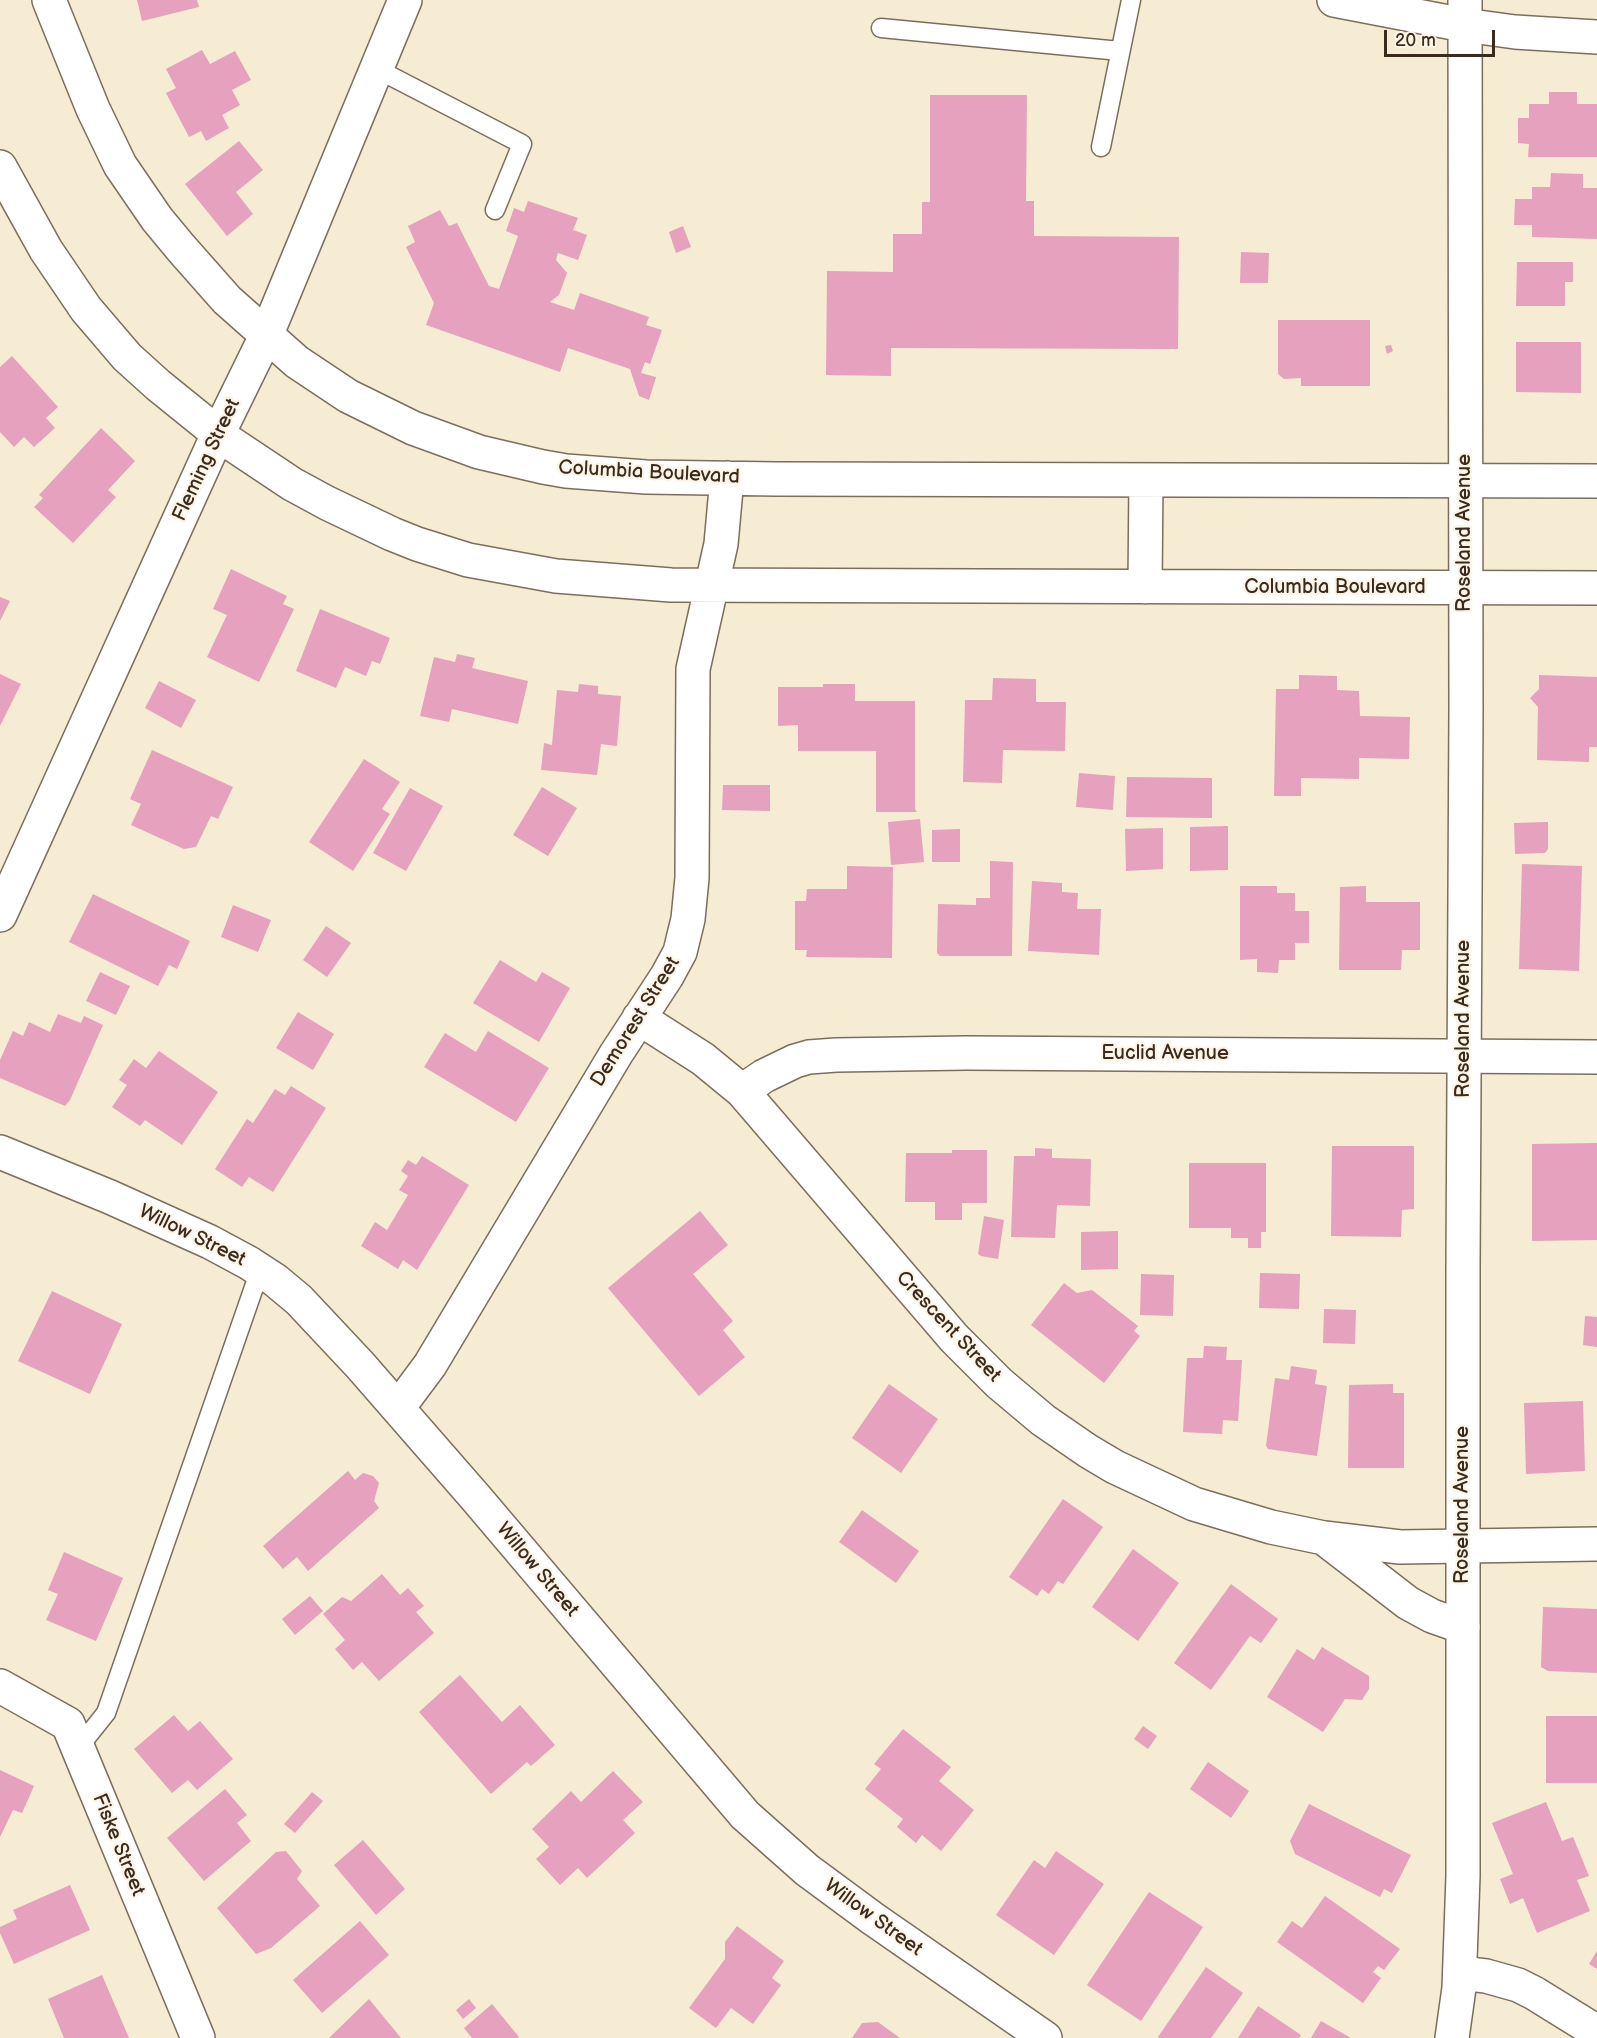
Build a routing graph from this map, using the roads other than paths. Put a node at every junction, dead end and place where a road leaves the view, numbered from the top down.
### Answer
1 (49, 0) edge
2 (405, 0) edge
3 (1131, 0) edge
4 (1334, 0) edge
5 (1465, 13) edge
6 (881, 28) dead end
7 (1597, 37) edge
8 (1120, 51) junction
9 (377, 69) junction
10 (1101, 147) dead end
11 (0, 167) edge
12 (495, 210) dead end
13 (266, 336) junction
14 (218, 434) junction
15 (727, 478) junction
16 (1146, 480) junction
17 (1465, 481) junction
18 (1597, 482) edge
19 (712, 585) junction
20 (1145, 587) junction
21 (1466, 588) junction
22 (1597, 588) edge
23 (0, 915) edge
24 (639, 1018) junction
25 (1464, 1056) junction
26 (1597, 1057) edge
27 (742, 1091) junction
28 (0, 1152) edge
29 (260, 1270) junction
30 (398, 1408) junction
31 (1324, 1538) junction
32 (1597, 1544) edge
33 (1463, 1546) junction
34 (1463, 1627) junction
35 (0, 1686) edge
36 (78, 1748) junction
37 (1460, 1973) junction
38 (1597, 2032) edge
39 (198, 2038) edge
40 (1045, 2038) edge
41 (1452, 2038) edge

1 - 13 street, Columbia Boulevard
2 - 9 street, Fleming Street
3 - 8 lane
4 - 5 street
5 - 7 street
5 - 17 street, Roseland Avenue
6 - 8 lane
8 - 10 lane
9 - 12 lane
9 - 13 street, Fleming Street
11 - 14 street, Columbia Boulevard
13 - 14 street, Fleming Street
13 - 15 street, Columbia Boulevard
14 - 19 street, Columbia Boulevard
14 - 23 street, Fleming Street
15 - 16 street, Columbia Boulevard
15 - 19 street, Demorest Street
16 - 17 street, Columbia Boulevard
16 - 20 street
17 - 18 street, Columbia Boulevard
17 - 21 street, Roseland Avenue
19 - 20 street, Columbia Boulevard
19 - 24 street, Demorest Street
20 - 21 street, Columbia Boulevard
21 - 22 street, Columbia Boulevard
21 - 25 street, Roseland Avenue
24 - 27 street, Crescent Street
24 - 30 street, Demorest Street
25 - 26 street, Euclid Avenue
25 - 27 street, Euclid Avenue
25 - 33 street, Roseland Avenue
27 - 31 street, Crescent Street
28 - 29 street, Willow Street
29 - 30 street, Willow Street
29 - 36 lane
30 - 40 street, Willow Street
31 - 33 street, Crescent Street
31 - 34 street, Crescent Street
32 - 33 street, Crescent Street
33 - 34 street, Roseland Avenue
34 - 37 street, Roseland Avenue
35 - 36 street, Fiske Street
36 - 39 street, Fiske Street
37 - 38 street
37 - 41 street, Roseland Avenue

